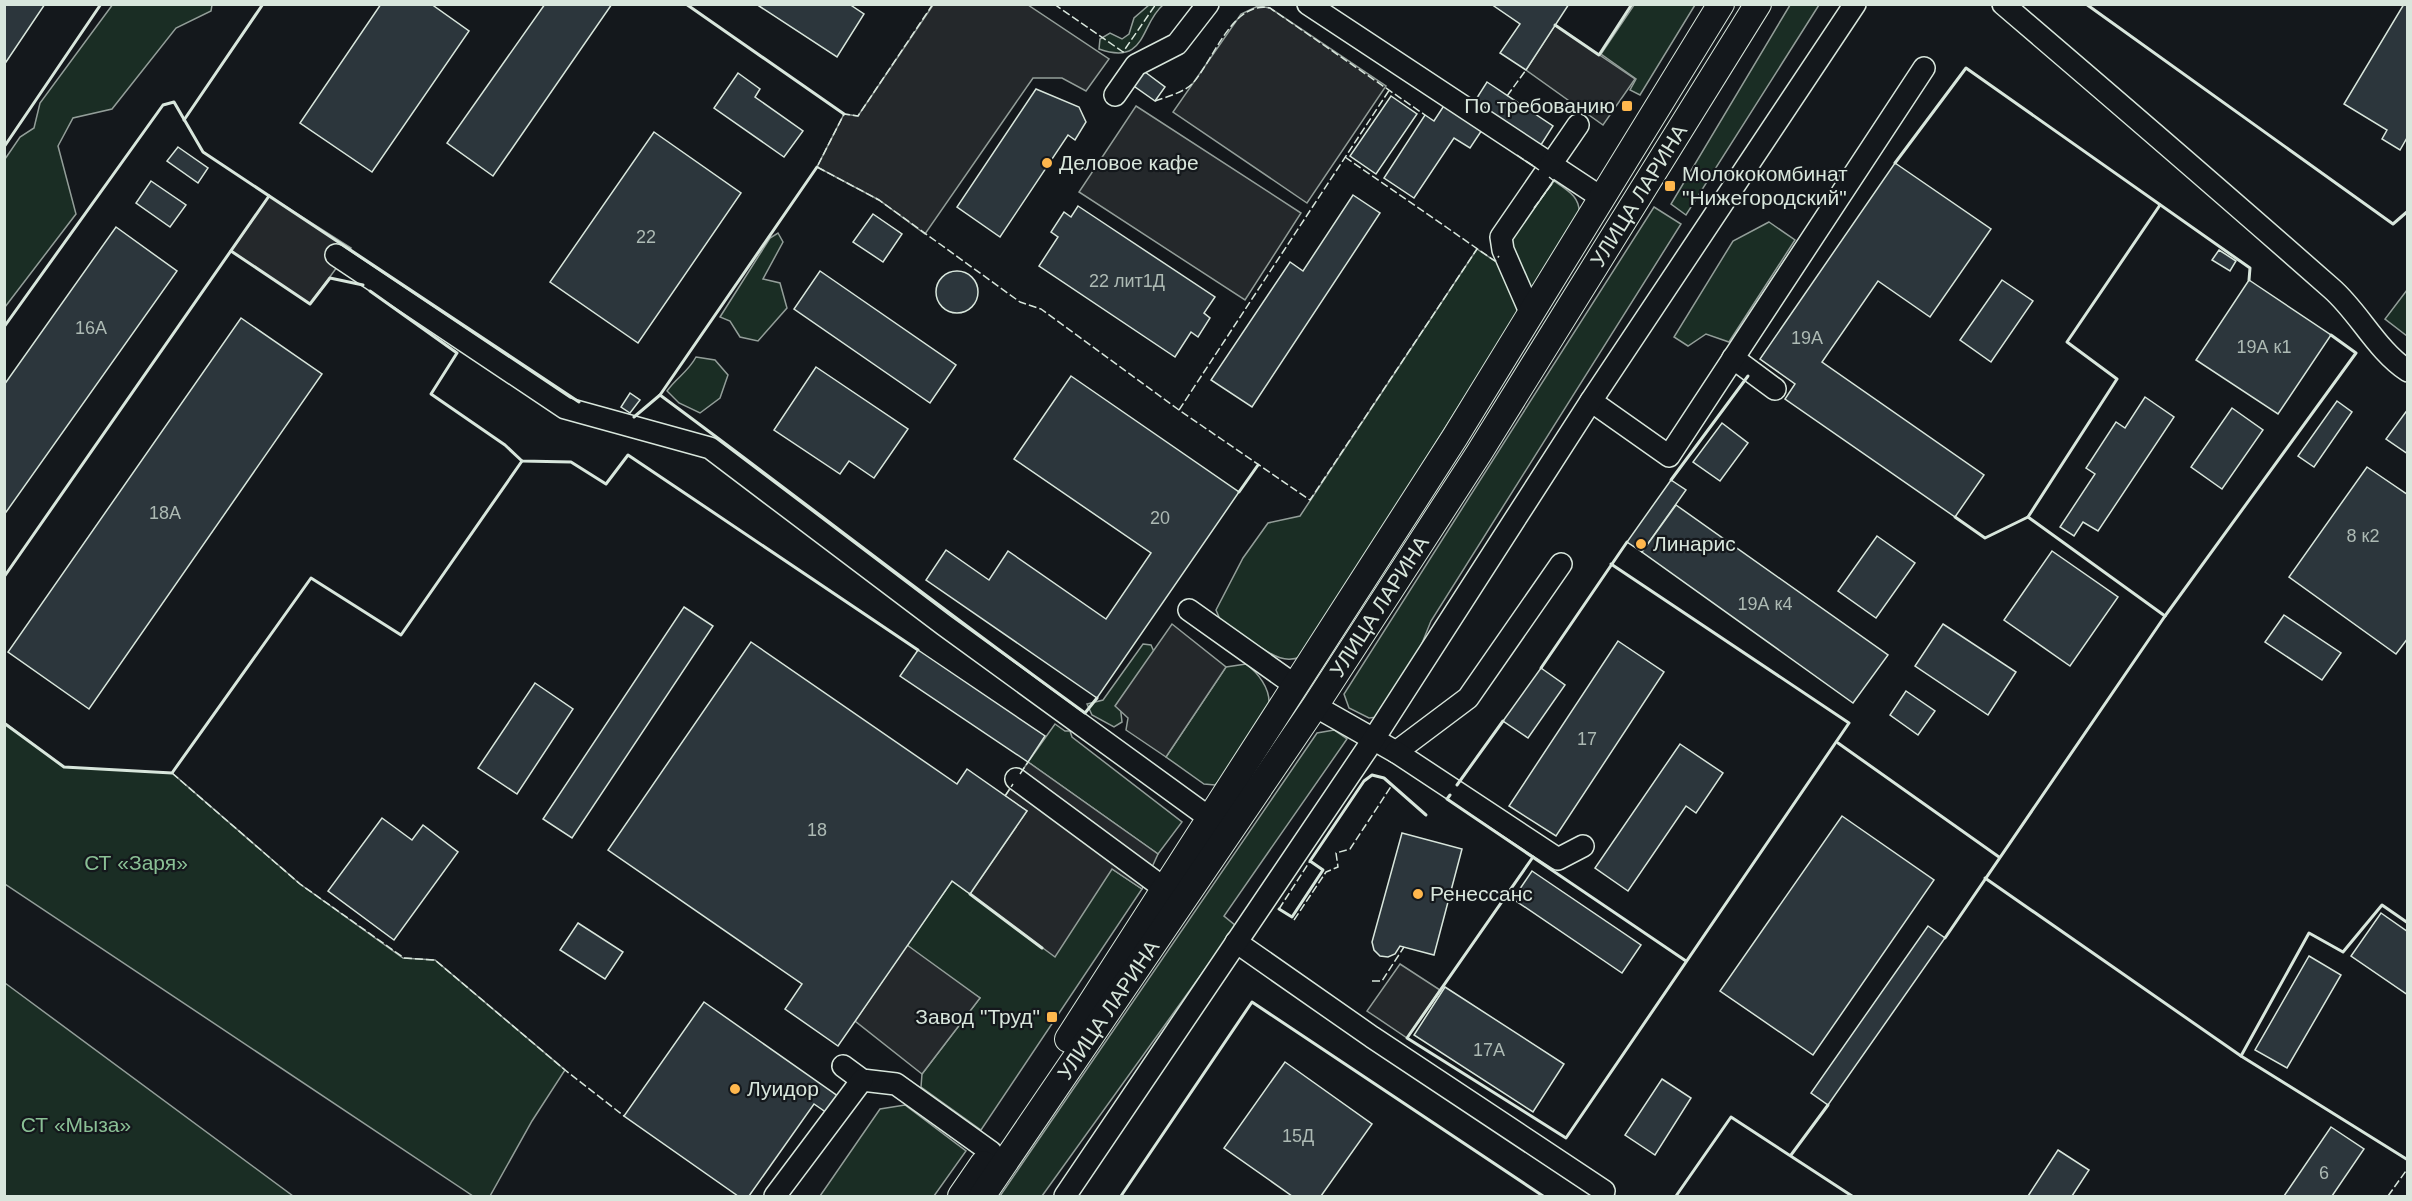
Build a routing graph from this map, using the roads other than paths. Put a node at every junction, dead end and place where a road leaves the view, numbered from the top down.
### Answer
1 (1208, 4) edge
2 (1308, 4) edge
3 (1721, 4) edge
4 (1758, 4) edge
5 (1855, 4) edge
6 (2002, 4) edge
7 (1924, 68) dead end
8 (1115, 95) dead end
9 (1578, 125) dead end
10 (1551, 165) junction
11 (1602, 198) junction
12 (336, 255) dead end
13 (1531, 314) junction
14 (1733, 358) junction
15 (2408, 371) edge
16 (1775, 389) dead end
17 (1591, 401) junction
18 (1561, 564) dead end
19 (1189, 610) dead end
20 (1296, 686) junction
21 (1315, 705) junction
22 (1373, 740) junction
23 (1396, 752) junction
24 (1016, 779) dead end
25 (1210, 819) junction
26 (1583, 846) dead end
27 (1165, 889) junction
28 (1236, 942) junction
29 (843, 1066) dead end
30 (862, 1080) junction
31 (991, 1152) junction
32 (1604, 1191) dead end
33 (775, 1197) edge
34 (961, 1197) edge
35 (982, 1197) edge
36 (1065, 1197) edge

1 - 8 street
2 - 10 street
3 - 11 main road, УЛИЦА ЛАРИНА
4 - 21 main road, УЛИЦА ЛАРИНА
5 - 17 street
6 - 15 street
7 - 14 street
9 - 10 street
10 - 11 street
10 - 13 street
11 - 13 main road, УЛИЦА ЛАРИНА
12 - 25 street
13 - 20 main road, УЛИЦА ЛАРИНА
14 - 16 street
14 - 17 street
17 - 22 street
18 - 23 street
19 - 20 street
20 - 25 main road, УЛИЦА ЛАРИНА
21 - 22 street
21 - 35 main road, УЛИЦА ЛАРИНА
22 - 23 street
22 - 28 street
23 - 26 street
24 - 27 street
25 - 27 main road, УЛИЦА ЛАРИНА
27 - 31 main road, УЛИЦА ЛАРИНА
28 - 32 street
28 - 36 street
29 - 30 street
30 - 31 street
30 - 33 street
31 - 34 main road, УЛИЦА ЛАРИНА

